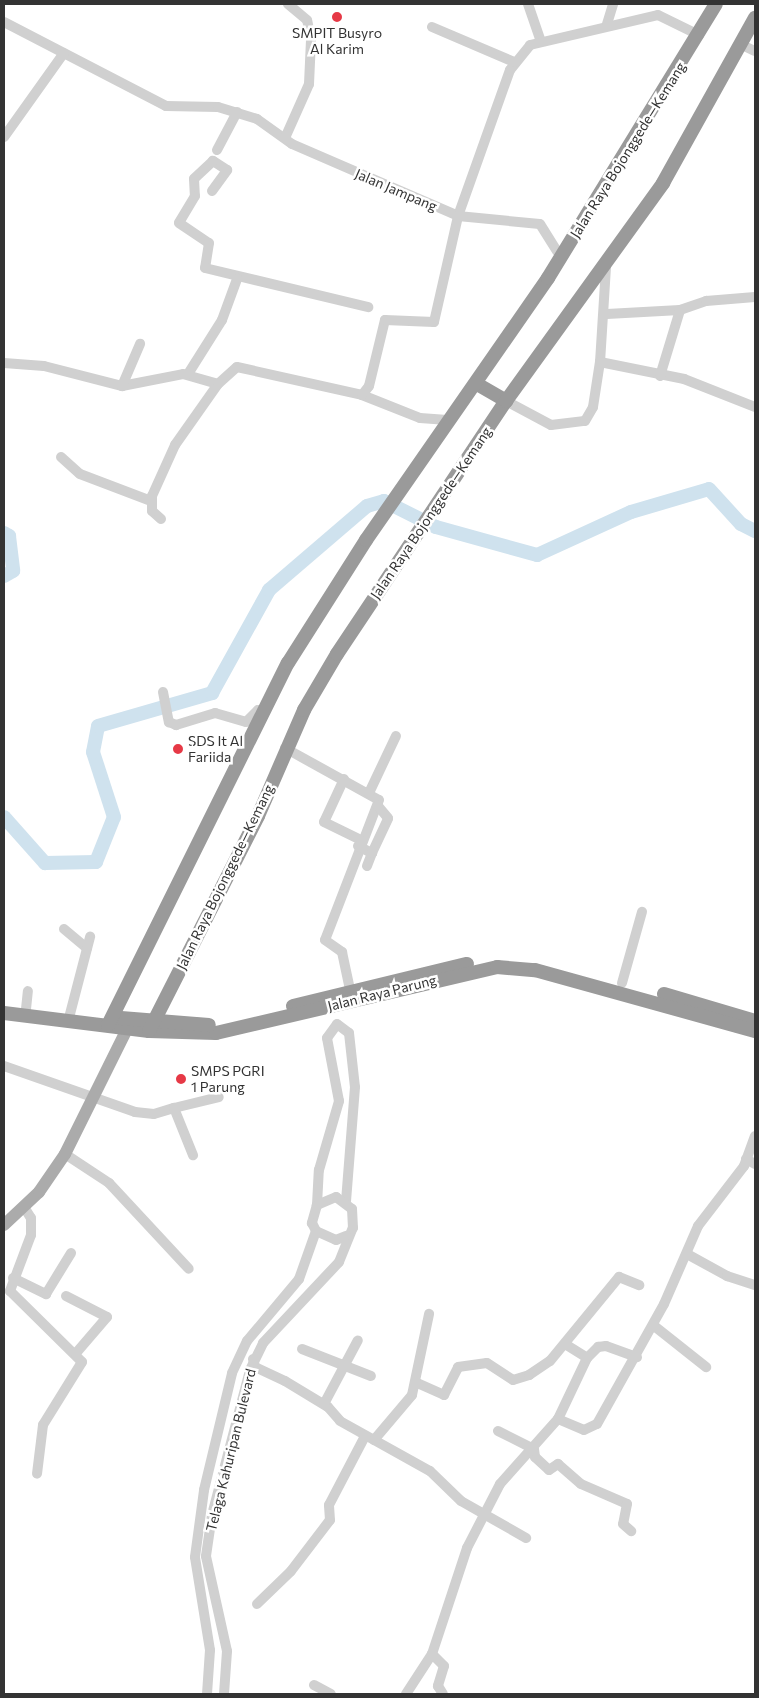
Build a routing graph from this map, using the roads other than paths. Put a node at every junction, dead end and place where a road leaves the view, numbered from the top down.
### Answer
1 (288, 4) edge
2 (528, 4) edge
3 (532, 4) edge
4 (613, 4) edge
5 (716, 4) edge
6 (531, 15) junction
7 (755, 18) edge
8 (4, 22) edge
9 (608, 24) junction
10 (432, 27) dead end
11 (699, 35) junction
12 (541, 41) junction
13 (742, 45) junction
14 (755, 51) edge
15 (64, 52) junction
16 (514, 62) junction
17 (237, 112) junction
18 (4, 138) edge
19 (286, 138) junction
20 (217, 150) dead end
21 (212, 190) dead end
22 (458, 216) junction
23 (557, 251) dead end
24 (606, 267) junction
25 (237, 279) junction
26 (755, 297) edge
27 (368, 306) dead end
28 (680, 310) junction
29 (607, 314) junction
30 (140, 344) dead end
31 (4, 362) edge
32 (600, 362) junction
33 (188, 374) junction
34 (660, 376) junction
35 (218, 384) junction
36 (477, 384) junction
37 (122, 386) junction
38 (362, 395) junction
39 (506, 401) junction
40 (755, 407) edge
41 (451, 420) junction
42 (61, 457) dead end
43 (151, 501) junction
44 (161, 519) dead end
45 (162, 692) dead end
46 (264, 711) junction
47 (396, 736) dead end
48 (286, 748) junction
49 (344, 780) junction
50 (369, 793) junction
51 (378, 806) junction
52 (360, 843) junction
53 (372, 853) junction
54 (367, 866) dead end
55 (642, 912) dead end
56 (64, 929) dead end
57 (90, 937) dead end
58 (87, 948) junction
59 (622, 983) junction
60 (28, 990) dead end
61 (350, 992) junction
62 (332, 1000) junction
63 (4, 1005) edge
64 (26, 1008) junction
65 (4, 1013) edge
66 (70, 1014) junction
67 (110, 1021) junction
68 (755, 1021) edge
69 (130, 1023) junction
70 (334, 1025) junction
71 (152, 1026) junction
72 (755, 1031) edge
73 (4, 1066) edge
74 (355, 1087) junction
75 (339, 1089) junction
76 (96, 1097) junction
77 (219, 1097) dead end
78 (174, 1108) junction
79 (755, 1136) edge
80 (66, 1154) junction
81 (193, 1155) dead end
82 (751, 1161) edge
83 (346, 1201) junction
84 (317, 1205) junction
85 (24, 1207) junction
86 (4, 1225) edge
87 (316, 1231) junction
88 (346, 1236) junction
89 (70, 1253) dead end
90 (688, 1254) junction
91 (190, 1268) dead end
92 (14, 1278) junction
93 (639, 1285) dead end
94 (755, 1285) edge
95 (66, 1296) dead end
96 (430, 1314) dead end
97 (654, 1325) junction
98 (358, 1340) dead end
99 (565, 1344) junction
100 (302, 1349) dead end
101 (76, 1353) junction
102 (637, 1357) junction
103 (587, 1358) junction
104 (253, 1359) junction
105 (344, 1366) junction
106 (706, 1366) dead end
107 (371, 1376) dead end
108 (415, 1382) junction
109 (324, 1404) junction
110 (558, 1419) junction
111 (498, 1431) dead end
112 (369, 1438) junction
113 (534, 1449) junction
114 (37, 1474) dead end
115 (201, 1513) junction
116 (482, 1514) junction
117 (212, 1515) junction
118 (631, 1531) dead end
119 (526, 1538) dead end
120 (257, 1604) dead end
121 (432, 1654) junction
122 (314, 1685) dead end
123 (208, 1694) edge
124 (224, 1694) edge
125 (330, 1694) edge
126 (406, 1694) edge
127 (443, 1694) edge

1 - 19 street
2 - 6 street
3 - 6 street
4 - 9 street
5 - 11 highway, Jalan Raya Bojonggede—Kemang
6 - 12 street
7 - 13 highway, Jalan Raya Bojonggede—Kemang
8 - 15 street, Jalan Jampang
9 - 11 street
9 - 12 street
10 - 16 street
11 - 36 highway, Jalan Raya Bojonggede—Kemang
12 - 16 street
13 - 14 street
13 - 24 highway, Jalan Raya Bojonggede—Kemang
15 - 17 street, Jalan Jampang
15 - 18 street
16 - 22 street
17 - 19 street, Jalan Jampang
17 - 20 street
19 - 22 street, Jalan Jampang
21 - 25 street
22 - 23 street, Jalan Jampang
22 - 38 street
24 - 29 street
24 - 39 highway, Jalan Raya Bojonggede—Kemang
25 - 27 street
25 - 33 street
26 - 28 street
28 - 29 street
28 - 34 street
29 - 32 street
30 - 37 street
31 - 37 street
32 - 34 street
32 - 39 street
33 - 35 street
33 - 37 street
34 - 40 street
35 - 38 street
35 - 43 street
36 - 39 highway
36 - 41 highway, Jalan Raya Bojonggede—Kemang
38 - 41 street
39 - 48 highway, Jalan Raya Bojonggede—Kemang
41 - 46 highway, Jalan Raya Bojonggede—Kemang
42 - 43 street
43 - 44 street
45 - 46 street
46 - 67 highway, Jalan Raya Bojonggede—Kemang
47 - 50 street
48 - 49 street
48 - 71 highway, Jalan Raya Bojonggede—Kemang
49 - 50 street
49 - 52 street
50 - 51 street
51 - 52 street
51 - 53 street
52 - 53 street
52 - 61 street
53 - 54 street
55 - 59 street
56 - 58 street
57 - 58 street
58 - 66 street
59 - 61 highway, Jalan Raya Parung
59 - 68 highway, Jalan Raya Parung
60 - 64 street
61 - 62 highway, Jalan Raya Parung
62 - 70 street
62 - 71 highway, Jalan Raya Parung
62 - 72 highway, Jalan Raya Parung
63 - 64 highway, Jalan Raya Parung
64 - 66 highway, Jalan Raya Parung
65 - 67 highway, Jalan Raya Parung
66 - 67 highway, Jalan Raya Parung
67 - 69 highway, Jalan Raya Parung
69 - 71 highway, Jalan Raya Parung
69 - 76 main road
70 - 74 street
70 - 75 street
73 - 76 street
74 - 75 street
74 - 83 street
75 - 84 street
76 - 78 street
76 - 80 main road
77 - 78 street
78 - 81 street
79 - 82 street
80 - 85 main road
80 - 91 street
82 - 90 street
83 - 84 street
83 - 88 street
84 - 87 street
85 - 86 main road
85 - 92 street
87 - 88 street
87 - 115 street, Telaga Kahuripan Bulevard
88 - 104 street, Telaga Kahuripan Bulevard
89 - 92 street
90 - 94 street
90 - 97 street
92 - 101 street
93 - 99 street
95 - 101 street
96 - 108 street
97 - 102 street
97 - 106 street
98 - 105 street
99 - 103 street
99 - 108 street
100 - 105 street
101 - 114 street
102 - 103 street
102 - 110 street
103 - 110 street
104 - 109 street
104 - 117 street, Telaga Kahuripan Bulevard
105 - 107 street
105 - 109 street
108 - 112 street
109 - 112 street
110 - 113 street
111 - 113 street
112 - 116 street
112 - 120 street
113 - 116 street
113 - 118 street
115 - 117 street
115 - 123 street, Telaga Kahuripan Bulevard
116 - 119 street
116 - 121 street
117 - 124 street, Telaga Kahuripan Bulevard
121 - 126 street
121 - 127 street
122 - 125 street

